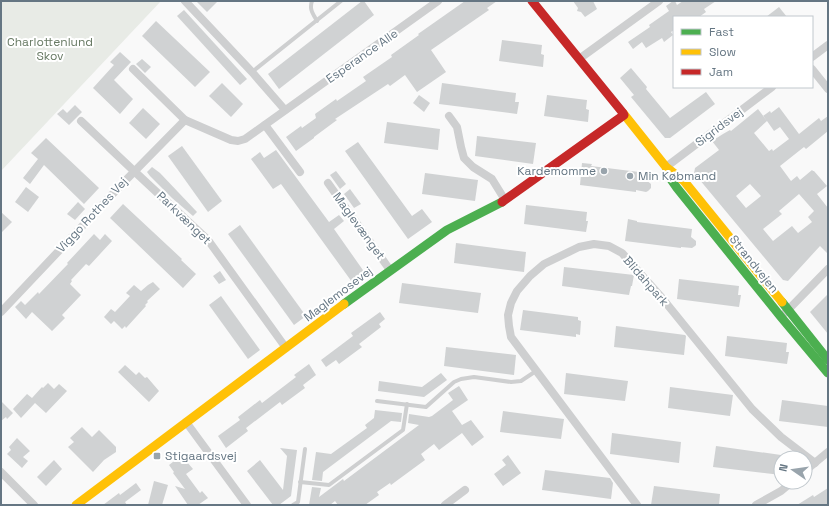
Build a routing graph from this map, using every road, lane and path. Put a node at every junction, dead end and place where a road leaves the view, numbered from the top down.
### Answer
1 (185, 1) edge
2 (312, 1) edge
3 (341, 1) edge
4 (438, 1) edge
5 (532, 1) edge
6 (659, 1) edge
7 (317, 21) junction
8 (828, 45) edge
9 (813, 56) edge
10 (579, 59) junction
11 (133, 69) dead end
12 (813, 70) edge
13 (252, 72) junction
14 (771, 88) edge
15 (828, 89) edge
16 (285, 110) junction
17 (624, 115) junction
18 (449, 116) dead end
19 (185, 120) junction
20 (81, 121) dead end
21 (265, 125) junction
22 (666, 167) junction
23 (134, 171) junction
24 (300, 172) dead end
25 (328, 183) dead end
26 (505, 200) junction
27 (828, 269) edge
28 (390, 270) junction
29 (788, 310) junction
30 (1, 312) edge
31 (781, 317) junction
32 (286, 348) junction
33 (828, 360) edge
34 (536, 371) junction
35 (828, 373) edge
36 (377, 401) dead end
37 (407, 404) junction
38 (186, 422) junction
39 (305, 449) dead end
40 (828, 452) edge
41 (815, 463) joint
42 (1, 472) edge
43 (300, 482) junction
44 (465, 490) dead end
45 (781, 490) edge
46 (34, 505) edge
47 (76, 505) edge
48 (247, 505) edge
49 (293, 505) edge
50 (445, 505) edge
51 (637, 505) edge
52 (756, 505) edge

1 - 13 street
2 - 7 lane
3 - 7 lane
4 - 16 street, Esperance Alle
5 - 10 main road, Strandvejen
6 - 10 street
7 - 13 lane
8 - 9 street
10 - 17 main road, Strandvejen
11 - 19 street, Esperance Alle
12 - 15 street
13 - 16 street
14 - 22 street, Sigridsvej
16 - 21 street, Esperance Alle
17 - 22 main road, Strandvejen
17 - 26 main road, Maglemosevej
18 - 26 street
19 - 21 street, Esperance Alle
19 - 23 street, Viggo Rothes Vej
20 - 23 street, Parkvænget
21 - 24 street
22 - 29 main road, Strandvejen
22 - 31 main road, Strandvejen
23 - 30 street, Viggo Rothes Vej
23 - 32 street, Parkvænget
25 - 28 street, Maglevænget
26 - 28 main road, Maglemosevej
27 - 29 street
28 - 32 main road, Maglemosevej
29 - 31 street
29 - 33 main road, Strandvejen
31 - 35 main road, Strandvejen
32 - 38 main road, Maglemosevej
34 - 37 lane
34 - 41 street, Blidahpark
34 - 51 street, Blidahpark
36 - 37 lane
37 - 43 lane
38 - 47 main road, Maglemosevej
38 - 48 street
39 - 43 lane
40 - 41 street
42 - 46 street
43 - 49 lane
44 - 50 street
45 - 52 street

